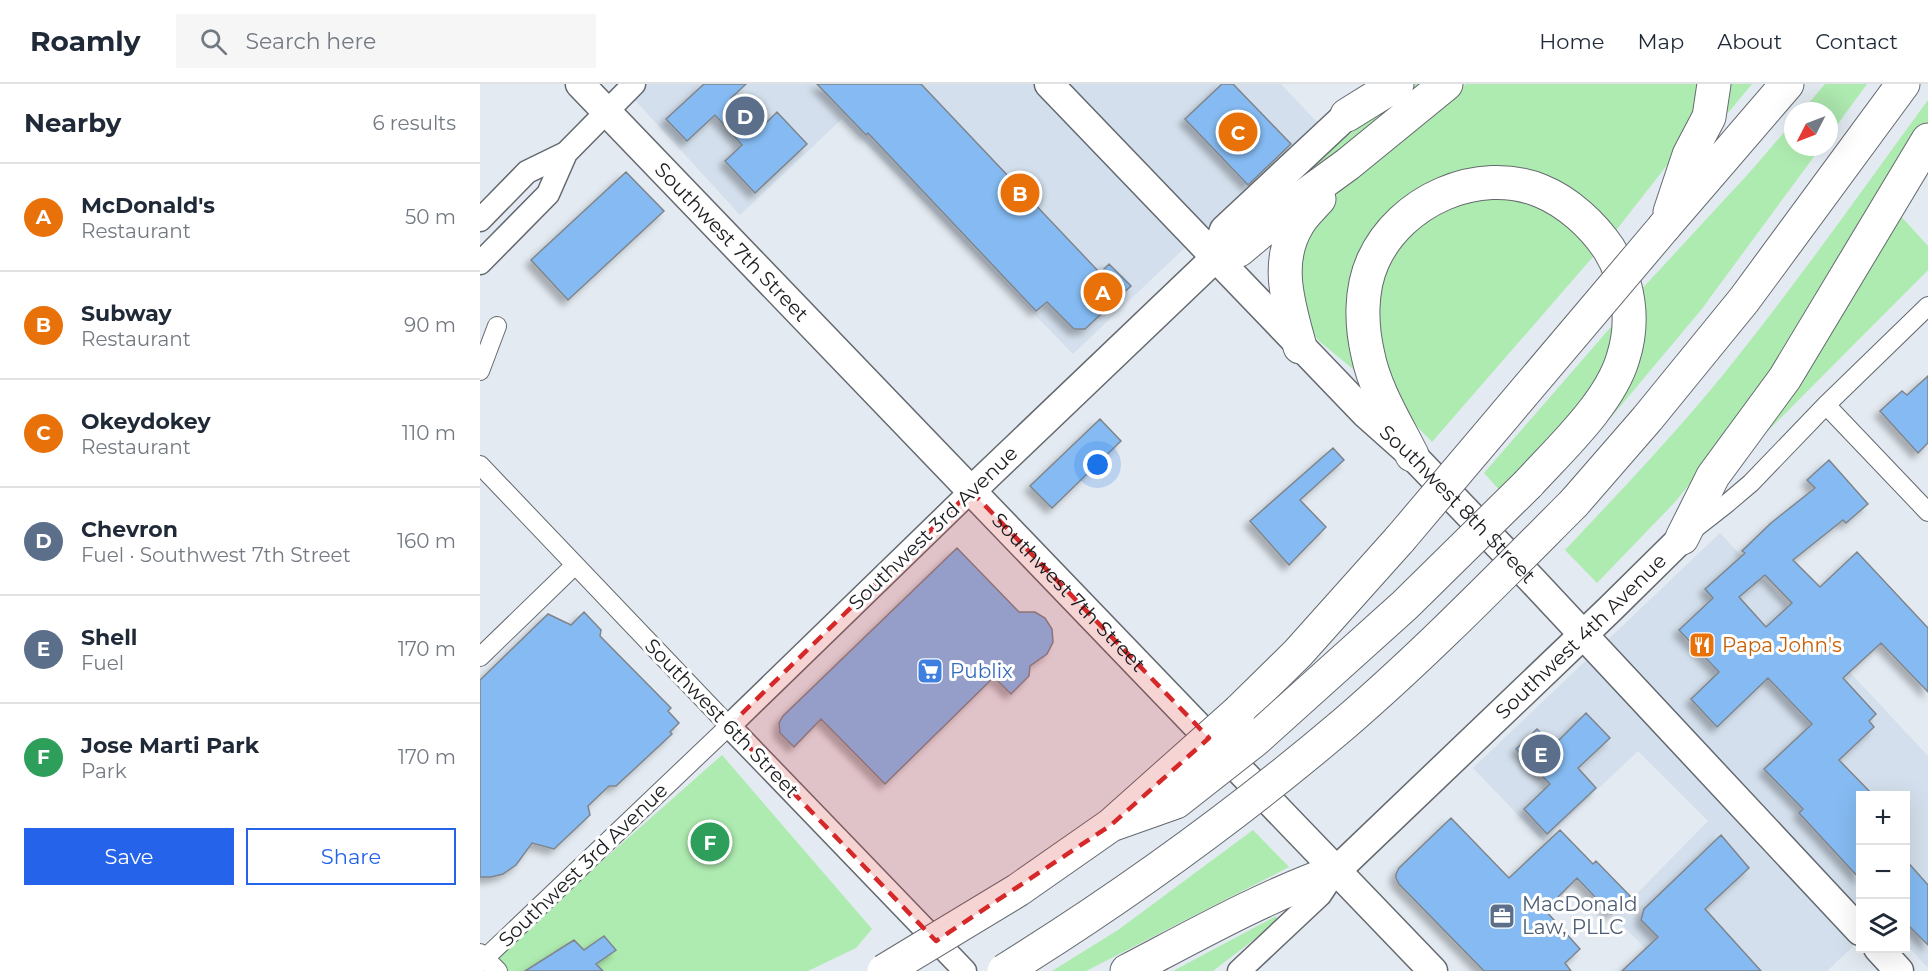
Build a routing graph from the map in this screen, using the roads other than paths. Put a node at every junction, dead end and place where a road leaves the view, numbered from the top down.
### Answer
1 (580, 84) edge
2 (634, 84) edge
3 (1049, 84) edge
4 (1374, 84) edge
5 (1397, 84) edge
6 (1446, 84) edge
7 (1714, 84) edge
8 (1787, 84) edge
9 (1903, 84) edge
10 (607, 113) junction
11 (1347, 115) junction
12 (1928, 140) edge
13 (566, 153) junction
14 (1348, 164) junction
15 (480, 220) edge
16 (1664, 227) junction
17 (1215, 258) junction
18 (480, 263) edge
19 (1928, 306) edge
20 (497, 326) dead end
21 (1300, 347) junction
22 (480, 371) edge
23 (1826, 405) junction
24 (1412, 455) junction
25 (480, 465) edge
26 (971, 491) junction
27 (1928, 512) edge
28 (1682, 538) junction
29 (575, 565) junction
30 (1584, 634) junction
31 (480, 657) edge
32 (729, 726) junction
33 (1111, 825) junction
34 (1336, 871) junction
35 (1856, 927) edge
36 (1883, 953) edge
37 (486, 961) edge
38 (884, 971) edge
39 (965, 971) edge
40 (1004, 971) edge
41 (1127, 971) edge
42 (1239, 971) edge
43 (1433, 971) edge
44 (1899, 971) edge

1 - 10 main road, Southwest 7th Street
2 - 10 street
3 - 17 main road, Southwest 8th Street
4 - 11 street, Southwest 3rd Avenue
5 - 11 highway
6 - 14 highway
7 - 16 highway
8 - 16 highway
9 - 40 highway, bridge
10 - 13 street
10 - 26 main road, Southwest 7th Street
11 - 17 main road, Southwest 3rd Avenue
12 - 28 highway
13 - 15 street
13 - 18 street
14 - 17 highway
14 - 21 highway
16 - 33 highway, bridge
17 - 21 main road, Southwest 8th Street
17 - 26 main road, Southwest 3rd Avenue
19 - 23 street, Southwest 4th Avenue
20 - 22 street
21 - 24 main road, Southwest 8th Street
23 - 27 street
23 - 28 street, Southwest 4th Avenue
24 - 30 main road, Southwest 8th Street
24 - 33 highway, bridge
25 - 29 street, Southwest 6th Street
26 - 32 street, Southwest 3rd Avenue
26 - 34 main road, Southwest 7th Street
28 - 30 main road, Southwest 4th Avenue
29 - 31 street
29 - 32 street, Southwest 6th Street
30 - 34 main road, Southwest 4th Avenue
30 - 35 main road, Southwest 8th Street
32 - 37 street, Southwest 3rd Avenue
32 - 39 street, Southwest 6th Street
33 - 38 highway, bridge
34 - 41 highway
34 - 42 street, Southwest 4th Avenue
34 - 43 main road, Southwest 7th Street
36 - 44 main road

